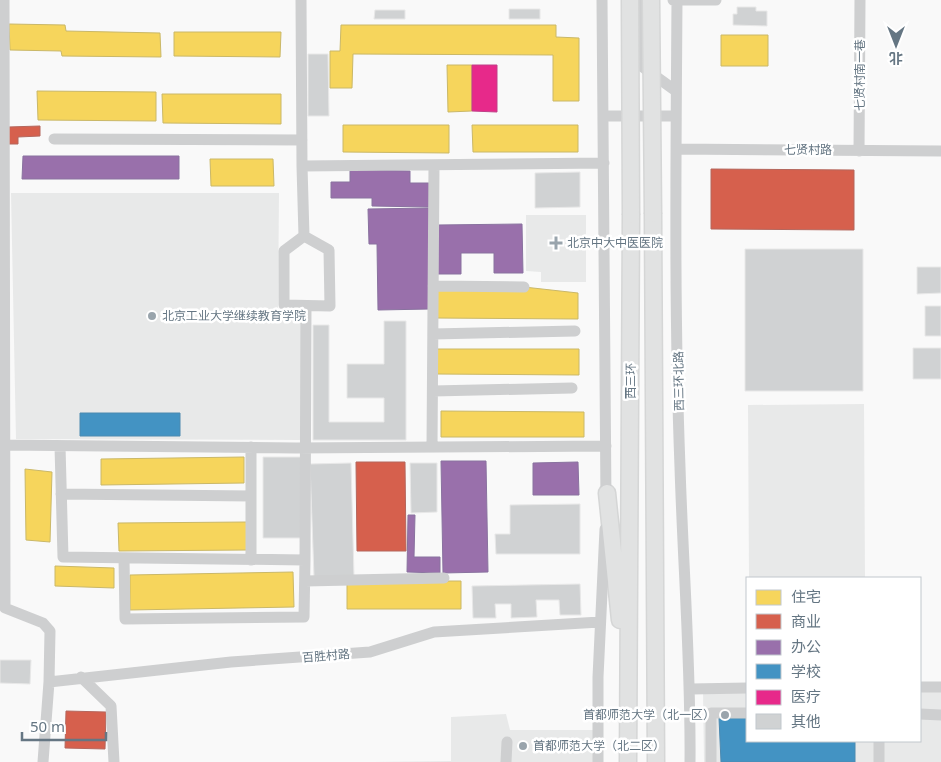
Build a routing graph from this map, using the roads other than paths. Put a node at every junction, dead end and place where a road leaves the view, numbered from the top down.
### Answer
1 (4, 0) edge
2 (301, 0) edge
3 (602, 0) edge
4 (630, 0) edge
5 (638, 0) edge
6 (651, 0) edge
7 (673, 0) edge
8 (677, 0) edge
9 (716, 0) edge
10 (860, 0) edge
11 (676, 91) junction
12 (603, 116) junction
13 (676, 116) junction
14 (54, 138) dead end
15 (302, 140) junction
16 (676, 149) junction
17 (859, 150) junction
18 (941, 151) edge
19 (604, 164) junction
20 (434, 165) junction
21 (302, 166) junction
22 (304, 236) junction
23 (433, 286) junction
24 (524, 286) dead end
25 (306, 306) junction
26 (575, 331) dead end
27 (433, 334) junction
28 (572, 388) dead end
29 (433, 391) junction
30 (4, 445) junction
31 (60, 446) junction
32 (606, 446) junction
33 (251, 447) junction
34 (432, 447) junction
35 (307, 448) junction
36 (607, 493) junction
37 (61, 494) junction
38 (251, 496) junction
39 (124, 558) junction
40 (251, 560) junction
41 (305, 560) junction
42 (444, 578) dead end
43 (305, 580) junction
44 (600, 622) junction
45 (81, 678) junction
46 (49, 682) junction
47 (921, 687) edge
48 (941, 687) edge
49 (746, 688) edge
50 (691, 689) junction
51 (628, 697) junction
52 (746, 713) edge
53 (921, 714) edge
54 (941, 715) edge
55 (690, 728) junction
56 (711, 728) junction
57 (507, 742) dead end
58 (879, 742) edge
59 (43, 762) edge
60 (114, 762) edge
61 (506, 762) edge
62 (598, 762) edge
63 (628, 762) edge
64 (656, 762) edge
65 (690, 762) edge
66 (711, 762) edge
67 (879, 762) edge

1 - 30 street
2 - 15 street
3 - 12 street
4 - 51 highway, 西三环, bridge
5 - 11 street
6 - 64 highway, 西三环, bridge
7 - 8 street
8 - 9 street
8 - 11 street, 西三环北路
10 - 17 street, 七贤村南一巷
11 - 13 street, 西三环北路
12 - 13 street
12 - 19 street
13 - 16 street, 西三环北路
14 - 15 street
15 - 21 street
16 - 17 street, 七贤村路
16 - 50 street, 西三环北路
17 - 18 street, 七贤村路
19 - 20 street
19 - 32 street
20 - 21 street
20 - 23 street
21 - 22 street
22 - 25 street
22 - 25 street
23 - 24 street
23 - 27 street
25 - 35 street
26 - 27 street
27 - 29 street
28 - 29 street
29 - 34 street
30 - 31 street
30 - 46 street
31 - 33 street
31 - 37 street
32 - 34 street
32 - 36 street
33 - 35 street
33 - 38 street
34 - 35 street
35 - 41 street
36 - 44 street
36 - 51 highway
37 - 38 street
37 - 39 street
38 - 40 street
39 - 40 street
39 - 43 street
40 - 41 street
41 - 43 street
42 - 43 street
44 - 45 street, 百胜村路
44 - 62 street
45 - 46 street, 百胜村路
45 - 60 street
46 - 59 street
47 - 48 street
49 - 50 street
50 - 55 street, 西三环北路
51 - 63 highway, 西三环
52 - 56 street
53 - 54 street
55 - 56 street
55 - 65 street, 西三环北路
56 - 66 street
57 - 61 street
58 - 67 street

